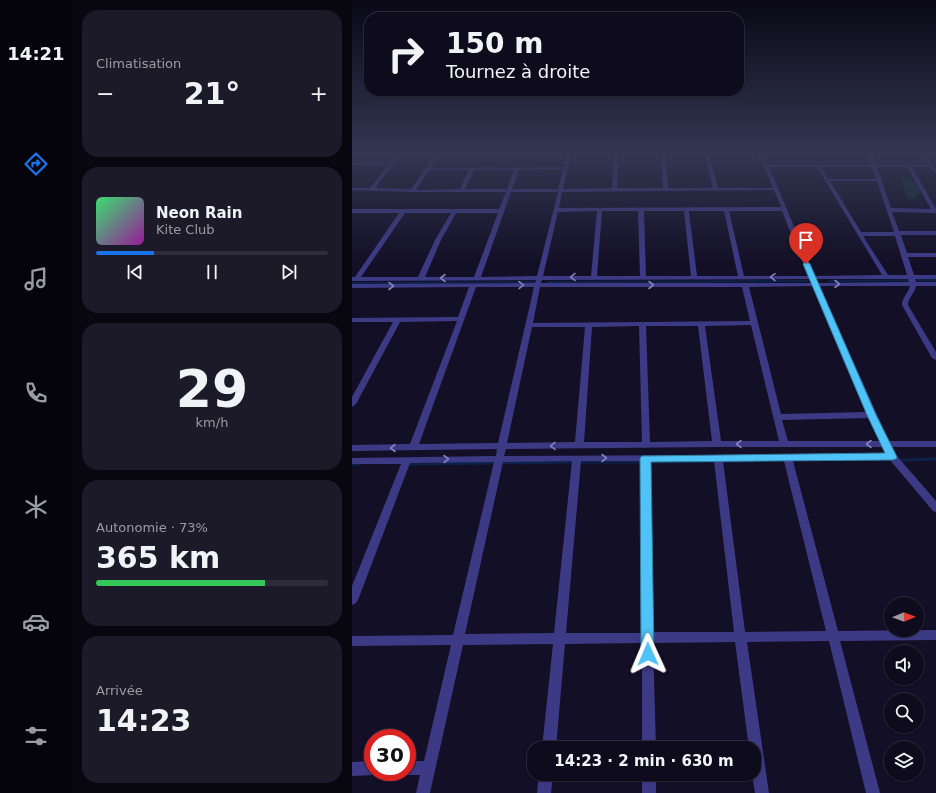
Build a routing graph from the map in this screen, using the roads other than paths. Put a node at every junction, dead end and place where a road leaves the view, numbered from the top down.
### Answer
1 (372, 189) edge
2 (716, 189) edge
3 (776, 189) edge
4 (833, 189) edge
5 (881, 189) edge
6 (923, 189) edge
7 (462, 190) joint
8 (509, 190) junction
9 (561, 190) junction
10 (614, 190) joint
11 (666, 190) joint
12 (412, 191) joint
13 (686, 209) junction
14 (726, 209) junction
15 (784, 209) junction
16 (556, 210) junction
17 (600, 210) junction
18 (641, 210) junction
19 (889, 210) junction
20 (935, 210) edge
21 (403, 211) junction
22 (454, 211) junction
23 (501, 211) junction
24 (353, 212) edge
25 (897, 233) junction
26 (936, 233) edge
27 (860, 234) junction
28 (905, 255) junction
29 (936, 255) edge
30 (643, 276) junction
31 (741, 276) junction
32 (936, 276) edge
33 (594, 277) junction
34 (694, 277) junction
35 (886, 277) junction
36 (910, 277) junction
37 (421, 278) junction
38 (477, 278) junction
39 (354, 279) edge
40 (538, 281) junction
41 (813, 281) junction
42 (913, 284) junction
43 (936, 284) edge
44 (745, 285) junction
45 (352, 286) edge
46 (473, 286) junction
47 (398, 319) junction
48 (461, 319) junction
49 (352, 320) edge
50 (753, 323) junction
51 (589, 324) junction
52 (642, 324) junction
53 (701, 324) junction
54 (529, 325) junction
55 (936, 358) edge
56 (352, 404) edge
57 (872, 415) junction
58 (777, 417) junction
59 (717, 444) junction
60 (784, 444) junction
61 (886, 444) junction
62 (936, 444) edge
63 (646, 445) junction
64 (579, 446) junction
65 (502, 447) junction
66 (352, 448) edge
67 (413, 448) junction
68 (718, 457) junction
69 (788, 457) junction
70 (892, 457) junction
71 (577, 458) junction
72 (645, 458) junction
73 (499, 459) junction
74 (407, 460) junction
75 (352, 461) edge
76 (936, 508) edge
77 (352, 600) edge
78 (936, 635) edge
79 (833, 636) junction
80 (740, 637) junction
81 (647, 638) junction
82 (560, 639) junction
83 (457, 640) junction
84 (352, 641) edge
85 (550, 741) edge
86 (649, 741) edge
87 (352, 768) edge
88 (364, 768) edge
89 (416, 768) edge
90 (428, 768) junction
91 (545, 781) edge
92 (649, 781) edge
93 (423, 793) edge
94 (544, 793) edge
95 (649, 793) edge
96 (762, 793) edge
97 (873, 793) edge

1 - 12 street
2 - 11 street
3 - 15 street
4 - 27 street
5 - 19 street
6 - 20 street
7 - 8 street
7 - 12 street
8 - 9 street
8 - 23 street
9 - 10 street
9 - 16 street
10 - 11 street
13 - 14 street
13 - 18 street
13 - 34 street
14 - 15 street
14 - 31 street
15 - 41 street
16 - 17 street
16 - 40 street
17 - 18 street
17 - 33 street
18 - 30 street
19 - 20 street
19 - 25 street
21 - 22 street
21 - 24 street
21 - 39 street
22 - 23 street
22 - 37 street
23 - 38 street
25 - 26 street
25 - 27 street
25 - 28 street
27 - 35 street
28 - 29 street
28 - 36 street
30 - 33 street
30 - 34 street
31 - 34 street
41 -> 31 street
32 - 36 street
33 -> 40 street
35 - 36 street
35 - 41 street
36 - 42 street
38 -> 37 street
37 - 39 street
38 - 40 street
40 -> 44 street
46 -> 40 street
40 - 54 street
41 -> 42 street
41 - 44 street
41 - 57 street
42 - 43 street
42 - 55 street
44 - 50 street
45 -> 46 street
46 - 48 street
47 - 48 street
47 - 49 street
47 - 56 street
48 - 67 street
50 - 53 street
50 - 58 street
51 - 52 street
51 - 54 street
51 - 64 street
52 - 53 street
52 - 63 street
53 - 59 street
54 - 65 street
57 - 58 street
57 - 61 street
58 - 60 street
60 -> 59 street
59 - 63 street
61 -> 60 street
61 - 62 street
61 - 70 street
63 - 64 street
64 -> 65 street
65 - 67 street
65 - 73 street
67 -> 66 street
68 - 69 street
68 - 72 street
68 - 80 street
69 - 70 street
69 - 79 street
70 - 76 street
71 -> 72 street
71 - 73 street
71 - 82 street
72 - 81 street
74 -> 73 street
73 - 83 street
74 - 75 street
74 - 77 street
78 - 79 street
79 - 80 street
79 - 97 street
80 - 81 street
80 - 96 street
81 - 82 street
81 - 86 street
82 - 83 street
82 - 85 street
83 - 84 street
83 - 90 street
87 - 88 street
89 - 90 street
90 - 93 street
91 - 94 street
92 - 95 street

